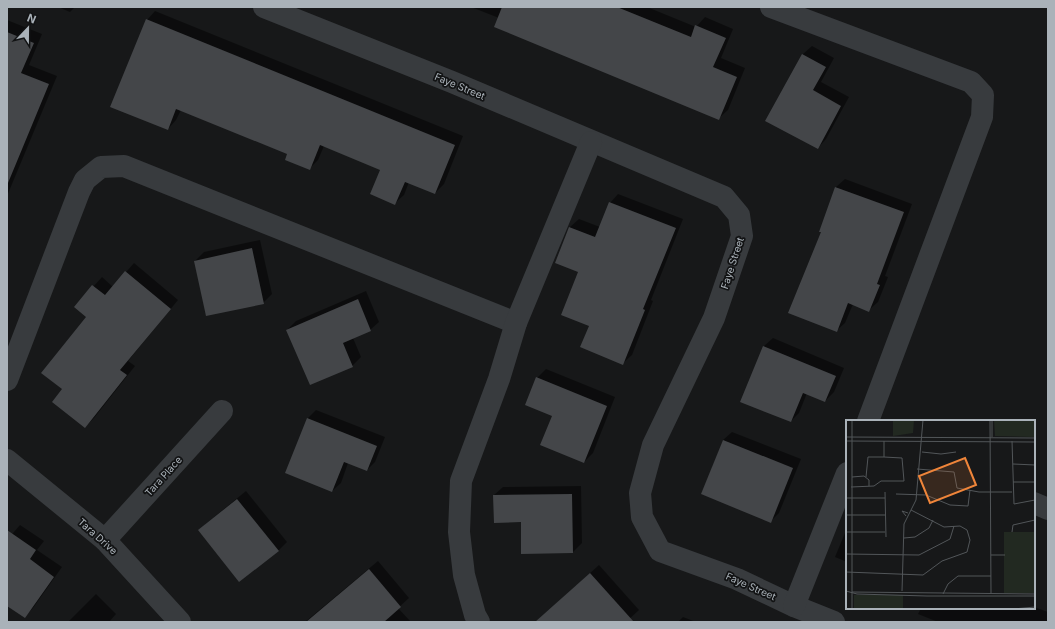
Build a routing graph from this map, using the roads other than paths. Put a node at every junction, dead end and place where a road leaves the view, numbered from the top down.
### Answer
1 (264, 7) edge
2 (771, 7) edge
3 (591, 142) junction
4 (516, 323) junction
5 (7, 380) edge
6 (222, 411) dead end
7 (868, 420) edge
8 (7, 460) edge
9 (846, 476) edge
10 (1035, 503) edge
11 (1048, 509) edge
12 (105, 540) junction
13 (794, 606) junction
14 (180, 622) edge
15 (479, 622) edge
16 (834, 622) edge

1 - 3 street, Faye Street
2 - 7 street
3 - 4 street
3 - 13 street, Faye Street
4 - 5 street
4 - 15 street
6 - 12 street, Tara Place
8 - 12 street, Tara Drive
9 - 13 street
10 - 11 street
12 - 14 street, Tara Drive
13 - 16 street, Faye Street

